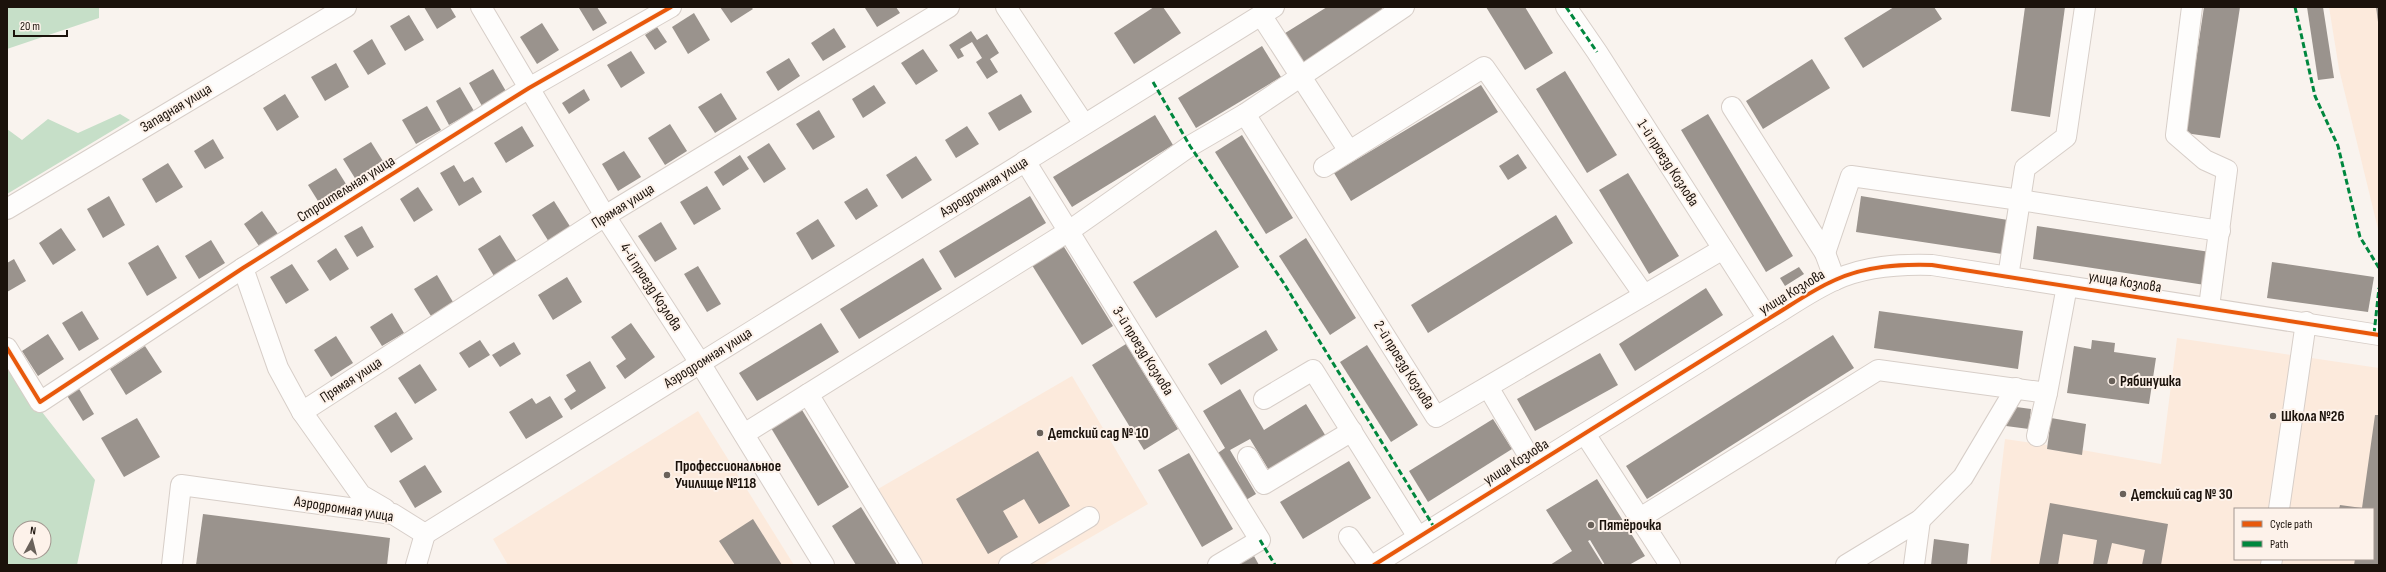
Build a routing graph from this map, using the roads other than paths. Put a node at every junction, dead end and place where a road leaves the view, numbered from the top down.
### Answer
1 (346, 7) edge
2 (481, 7) edge
3 (671, 7) edge
4 (949, 7) edge
5 (1006, 7) edge
6 (1404, 7) edge
7 (1566, 7) edge
8 (2085, 7) edge
9 (2192, 7) edge
10 (1268, 11) edge
11 (1300, 78) junction
12 (529, 88) junction
13 (1732, 107) dead end
14 (1246, 114) junction
15 (1084, 124) junction
16 (1349, 151) junction
17 (1025, 161) junction
18 (1324, 167) dead end
19 (2020, 200) junction
20 (7, 209) edge
21 (605, 216) junction
22 (1069, 231) junction
23 (2220, 231) junction
24 (1723, 249) junction
25 (1825, 252) junction
26 (242, 268) junction
27 (2008, 277) junction
28 (1835, 280) junction
29 (2067, 286) junction
30 (1644, 295) junction
31 (2209, 307) junction
32 (1768, 319) junction
33 (2306, 322) junction
34 (2379, 335) edge
35 (7, 348) edge
36 (700, 363) junction
37 (1488, 387) junction
38 (2016, 388) junction
39 (2047, 393) junction
40 (808, 394) junction
41 (1264, 399) dead end
42 (302, 412) junction
43 (1352, 432) junction
44 (744, 434) junction
45 (1585, 434) junction
46 (2037, 436) dead end
47 (1248, 457) dead end
48 (1534, 465) junction
49 (2279, 508) edge
50 (393, 514) junction
51 (1090, 517) dead end
52 (1640, 518) junction
53 (1920, 520) junction
54 (426, 534) junction
55 (1349, 537) dead end
56 (1418, 537) junction
57 (172, 565) edge
58 (416, 565) edge
59 (824, 565) edge
60 (912, 565) edge
61 (1009, 565) edge
62 (1218, 565) edge
63 (1369, 565) edge
64 (1374, 565) edge
65 (1670, 565) edge
66 (1846, 565) edge
67 (1914, 565) edge

1 - 20 street, Западная улица
2 - 12 street, 4-й проезд Козлова
3 - 12 street, Строительная улица
4 - 21 street, Прямая улица
5 - 15 street
6 - 11 street
7 - 24 street, 1-й проезд Козлова
8 - 19 street
9 - 23 street
10 - 11 street
10 - 15 street, Аэродромная улица
11 - 14 street
11 - 16 street
12 - 21 street, 4-й проезд Козлова
12 - 26 street, Строительная улица
13 - 25 street
14 - 22 street
14 - 37 street, 2-й проезд Козлова
15 - 17 street, Аэродромная улица
16 - 18 street
16 - 30 street
17 - 22 street, 3-й проезд Козлова
17 - 36 street, Аэродромная улица
19 - 23 street
19 - 25 street
19 - 27 street
21 - 36 street, 4-й проезд Козлова
21 - 42 street, Прямая улица
22 - 40 street
22 - 62 street, 3-й проезд Козлова
23 - 31 street
24 - 30 street, 2-й проезд Козлова
24 - 32 street, 1-й проезд Козлова
25 - 28 street
26 - 35 street, Строительная улица
26 - 42 street
27 - 28 street, улица Козлова
27 - 29 street, улица Козлова
28 - 32 street, улица Козлова
29 - 31 street, улица Козлова
29 - 39 street
30 - 37 street, 2-й проезд Козлова
31 - 33 street, улица Козлова
32 - 45 street, улица Козлова
33 - 34 street, улица Козлова
33 - 49 street
36 - 44 street, 4-й проезд Козлова
36 - 54 street, Аэродромная улица
37 - 48 street
38 - 39 street
38 - 52 street
38 - 53 street
39 - 46 street
40 - 44 street
40 - 60 street
41 - 43 street
42 - 50 street
43 - 47 street
43 - 56 street
44 - 59 street, 4-й проезд Козлова
45 - 48 street, улица Козлова
45 - 52 street
48 - 56 street, улица Козлова
50 - 54 street, Аэродромная улица
50 - 57 street, Аэродромная улица
51 - 61 street
52 - 65 street
53 - 66 street
53 - 67 street
54 - 58 street
55 - 63 street
56 - 64 street, улица Козлова

